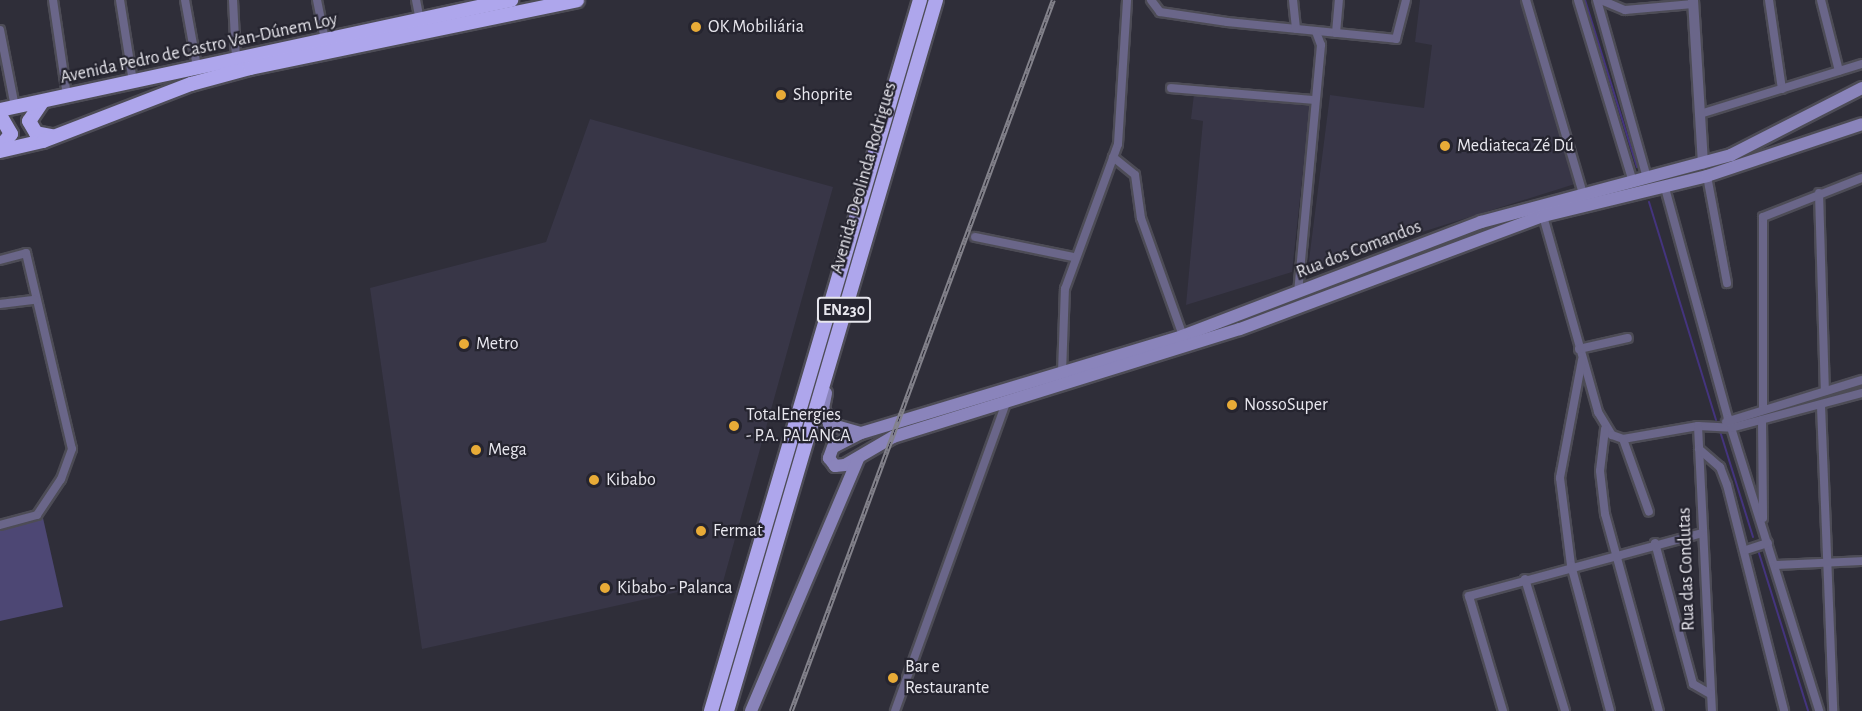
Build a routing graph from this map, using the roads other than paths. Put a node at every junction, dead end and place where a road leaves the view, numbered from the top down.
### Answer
1 (53, 0) edge
2 (120, 0) edge
3 (185, 0) edge
4 (233, 0) edge
5 (317, 0) edge
6 (416, 0) edge
7 (577, 0) edge
8 (936, 0) edge
9 (1127, 0) edge
10 (1151, 0) edge
11 (1293, 0) edge
12 (1339, 0) edge
13 (1406, 0) edge
14 (1526, 0) edge
15 (1578, 0) edge
16 (1599, 0) edge
17 (1625, 0) edge
18 (1769, 0) edge
19 (1821, 0) edge
20 (504, 1) edge
21 (918, 2) edge
22 (1693, 2) edge
23 (1624, 10) junction
24 (420, 20) junction
25 (1296, 29) junction
26 (0, 30) edge
27 (1316, 32) junction
28 (1332, 33) junction
29 (326, 40) junction
30 (1321, 45) junction
31 (236, 59) junction
32 (1862, 64) edge
33 (197, 67) junction
34 (1839, 71) junction
35 (133, 82) junction
36 (1171, 88) dead end
37 (1782, 89) junction
38 (1859, 92) edge
39 (67, 96) junction
40 (44, 100) junction
41 (1316, 100) junction
42 (15, 107) junction
43 (0, 110) edge
44 (1701, 114) junction
45 (0, 115) edge
46 (1862, 124) edge
47 (56, 136) junction
48 (0, 149) edge
49 (1113, 157) junction
50 (1705, 170) junction
51 (1647, 178) junction
52 (1862, 178) edge
53 (1633, 182) junction
54 (1665, 188) junction
55 (1819, 193) junction
56 (1583, 194) junction
57 (1543, 216) junction
58 (975, 237) dead end
59 (1073, 257) junction
60 (0, 260) edge
61 (1727, 283) dead end
62 (1298, 293) junction
63 (35, 300) junction
64 (0, 303) edge
65 (1183, 336) junction
66 (1628, 338) dead end
67 (834, 348) junction
68 (1579, 349) junction
69 (1582, 360) junction
70 (1062, 373) junction
71 (1862, 380) edge
72 (1825, 391) junction
73 (1862, 393) edge
74 (1006, 404) junction
75 (1821, 406) junction
76 (1763, 408) junction
77 (1762, 420) junction
78 (1728, 423) junction
79 (1698, 426) junction
80 (1605, 429) junction
81 (861, 433) junction
82 (1623, 439) junction
83 (1699, 449) junction
84 (858, 459) junction
85 (1649, 512) dead end
86 (0, 525) edge
87 (1763, 529) junction
88 (1702, 533) junction
89 (1655, 543) junction
90 (1768, 543) junction
91 (1746, 550) junction
92 (1613, 554) junction
93 (1862, 561) edge
94 (1829, 562) junction
95 (1776, 565) junction
96 (1571, 566) junction
97 (1525, 579) junction
98 (1710, 694) junction
99 (711, 711) edge
100 (727, 711) edge
101 (751, 711) edge
102 (895, 711) edge
103 (1503, 711) edge
104 (1565, 711) edge
105 (1610, 711) edge
106 (1659, 711) edge
107 (1712, 711) edge
108 (1784, 711) edge
109 (1819, 711) edge
110 (1833, 711) edge

1 - 39 street
2 - 35 street
3 - 33 street
4 - 31 street
5 - 29 street
6 - 24 street
7 - 47 highway, Avenida Pedro de Castro Van-Dúnem Loy
8 - 67 highway, Avenida Deolinda Rodrigues / EN230
9 - 49 street
10 - 25 street
11 - 25 street
12 - 28 street
13 - 28 street
14 - 56 street
15 - 53 street
16 - 23 street
16 - 51 street
17 - 23 street
18 - 37 street
19 - 34 street
20 - 24 highway, Avenida Pedro de Castro Van-Dúnem Loy
21 - 99 highway, Avenida Deolinda Rodrigues / EN230
22 - 23 street
22 - 44 street
24 - 29 highway, Avenida Pedro de Castro Van-Dúnem Loy
25 - 27 street
26 - 42 street
27 - 28 street
27 - 30 street
28 - 30 street
29 - 31 highway, Avenida Pedro de Castro Van-Dúnem Loy
30 - 41 street
31 - 33 highway, Avenida Pedro de Castro Van-Dúnem Loy
32 - 34 street
33 - 35 highway, Avenida Pedro de Castro Van-Dúnem Loy
34 - 37 street
35 - 39 highway, Avenida Pedro de Castro Van-Dúnem Loy
36 - 41 street
37 - 44 street
38 - 50 main road, Rua dos Comandos
39 - 40 highway, Avenida Pedro de Castro Van-Dúnem Loy
40 - 42 highway, Avenida Pedro de Castro Van-Dúnem Loy
40 - 47 highway
41 - 62 street
42 - 43 highway, Avenida Pedro de Castro Van-Dúnem Loy
44 - 50 street
45 - 48 highway
46 - 50 main road, Rua dos Comandos
47 - 48 highway, Avenida Pedro de Castro Van-Dúnem Loy
49 - 59 street
49 - 65 street
50 - 51 main road, Rua dos Comandos
50 - 54 main road, Rua dos Comandos
50 - 61 street
51 - 53 main road, Rua dos Comandos
52 - 55 street
53 - 56 main road, Rua dos Comandos
54 - 57 main road, Rua dos Comandos
54 - 78 street
55 - 72 street
55 - 76 street
56 - 62 main road, Rua dos Comandos
57 - 68 street
57 - 74 main road, Rua dos Comandos
58 - 59 street
59 - 70 street
60 - 63 street
62 - 65 main road, Rua dos Comandos
63 - 64 street
63 - 86 street
65 - 70 main road, Rua dos Comandos
66 - 68 street
67 - 81 main road
67 - 100 highway, Avenida Deolinda Rodrigues / EN230
68 - 69 street
69 - 80 street
69 - 96 street
70 - 81 main road, Rua dos Comandos
71 - 72 street
72 - 76 street
73 - 75 street
74 - 84 main road, Rua dos Comandos
74 - 102 street
75 - 77 street
75 - 94 street
76 - 78 street
77 - 78 street
77 - 87 street
78 - 79 street
78 - 87 street
79 - 82 street
79 - 83 street, Rua das Condutas
80 - 82 street
80 - 92 street
81 - 84 main road, Rua dos Comandos
82 - 85 street
83 - 88 street, Rua das Condutas
83 - 91 street
84 - 101 main road
87 - 90 street
88 - 89 street
88 - 98 street, Rua das Condutas
89 - 92 street
89 - 98 street
90 - 91 street
90 - 95 street
91 - 108 street
92 - 96 street
92 - 106 street
93 - 94 street
94 - 95 street
94 - 110 street
95 - 109 street
96 - 97 street
96 - 105 street
97 - 103 street
97 - 104 street
98 - 107 street, Rua das Condutas

